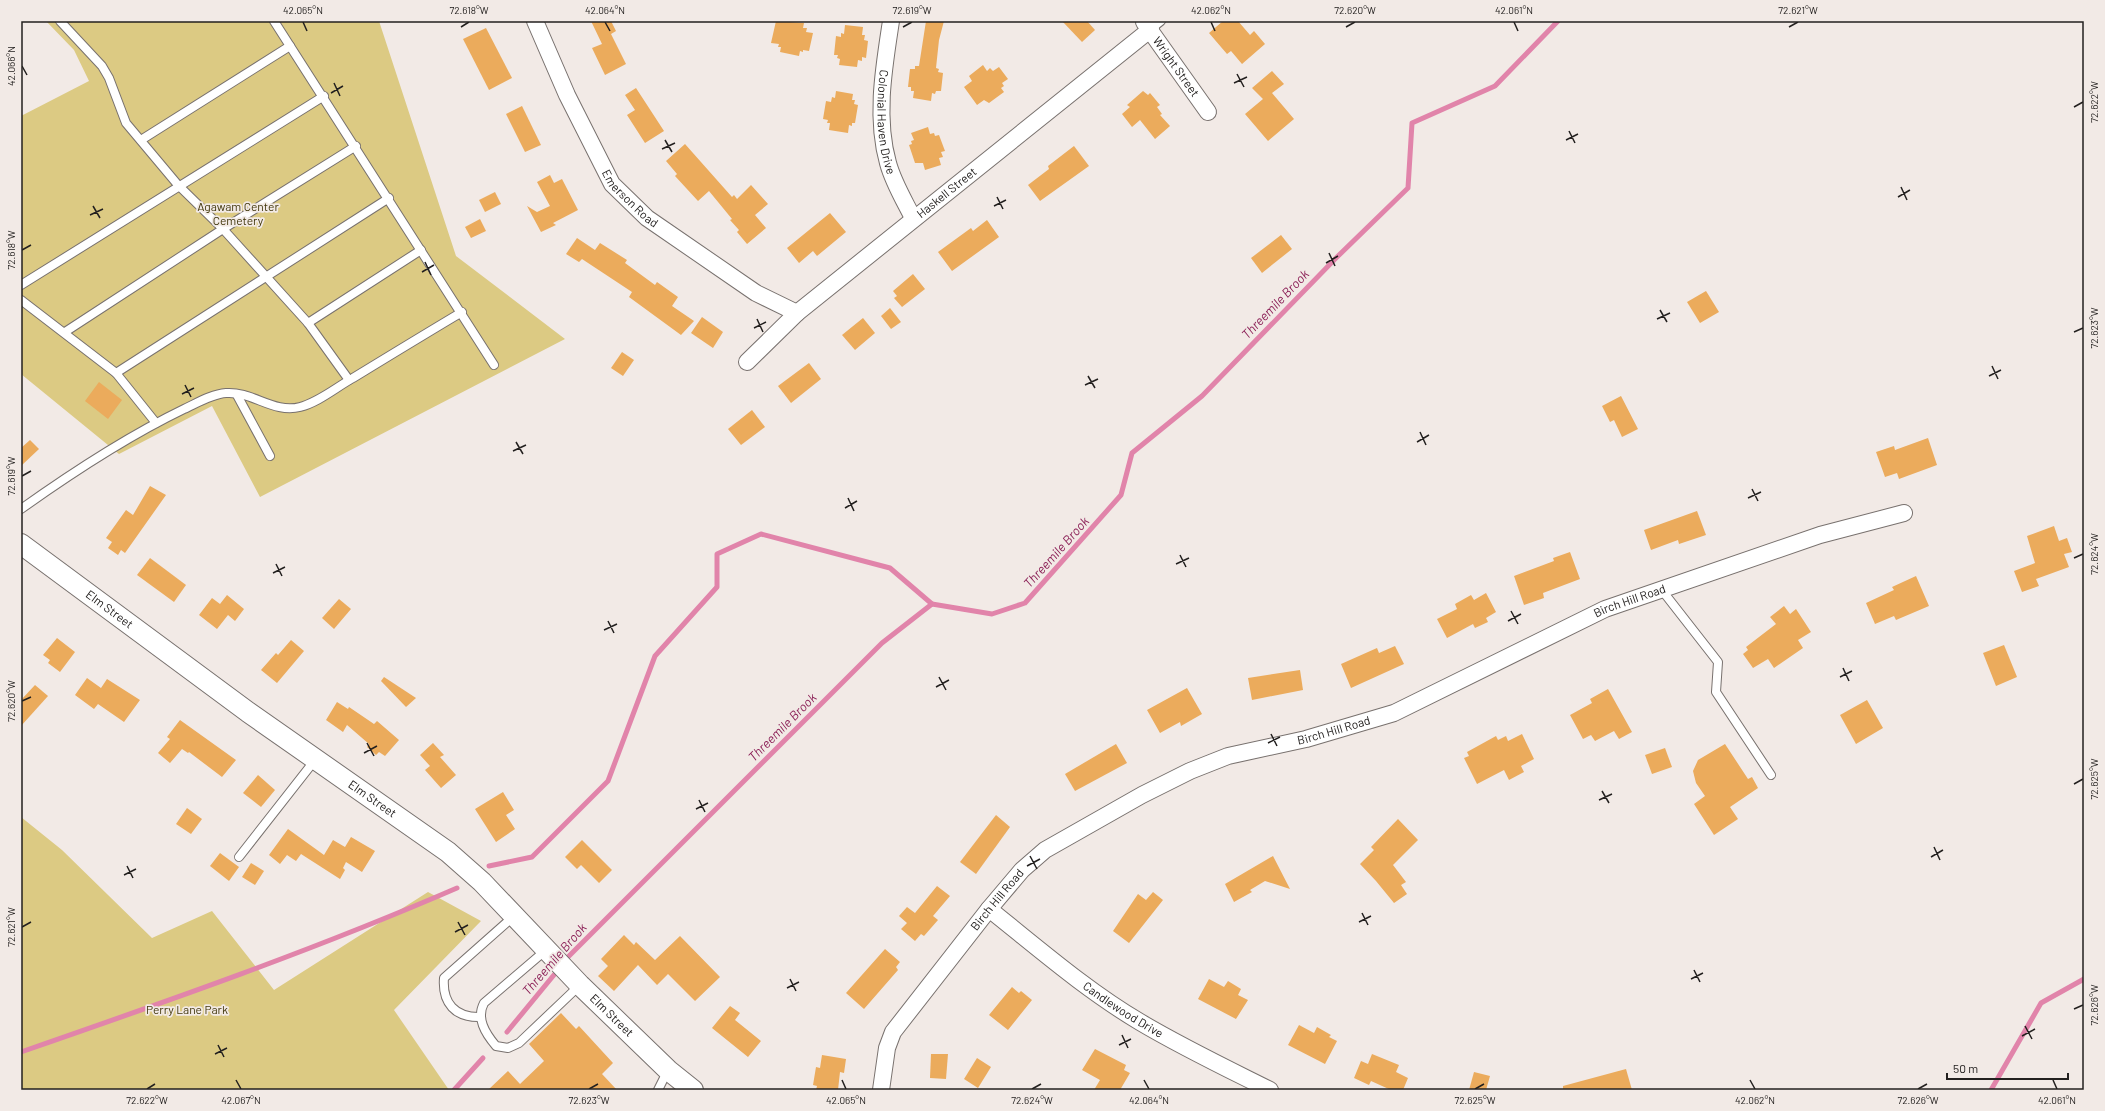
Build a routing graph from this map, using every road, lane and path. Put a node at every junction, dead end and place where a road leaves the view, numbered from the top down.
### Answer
1 (60, 21) edge
2 (274, 21) edge
3 (534, 21) edge
4 (891, 21) edge
5 (1152, 24) edge
6 (290, 46) junction
7 (324, 96) junction
8 (1208, 112) dead end
9 (141, 140) junction
10 (356, 146) junction
11 (178, 185) junction
12 (389, 198) junction
13 (913, 218) junction
14 (223, 229) junction
15 (421, 250) junction
16 (266, 276) junction
17 (21, 285) edge
18 (21, 300) edge
19 (462, 312) junction
20 (797, 313) junction
21 (308, 323) junction
22 (65, 332) junction
23 (747, 362) dead end
24 (494, 365) dead end
25 (116, 373) junction
26 (349, 380) junction
27 (237, 395) junction
28 (156, 423) junction
29 (270, 456) dead end
30 (21, 509) edge
31 (1904, 514) dead end
32 (21, 544) edge
33 (1661, 588) junction
34 (316, 759) junction
35 (1771, 775) dead end
36 (239, 857) dead end
37 (989, 909) junction
38 (514, 916) junction
39 (562, 967) junction
40 (480, 1017) junction
41 (668, 1070) junction
42 (658, 1090) edge
43 (692, 1090) edge
44 (881, 1090) edge
45 (1270, 1090) edge

1 - 9 lane
2 - 6 lane
3 - 20 street, Emerson Road
4 - 13 street, Colonial Haven Drive
5 - 8 street, Wright Street
5 - 13 street, Haskell Street
6 - 7 lane
6 - 9 lane
7 - 10 lane
7 - 11 lane
9 - 11 lane
10 - 12 lane
10 - 14 lane
11 - 14 lane
11 - 17 lane
12 - 15 lane
12 - 16 lane
13 - 20 street, Haskell Street
14 - 16 lane
14 - 22 lane
15 - 19 lane
15 - 21 lane
16 - 21 lane
16 - 25 lane
18 - 22 lane
19 - 24 lane
19 - 26 lane
20 - 23 street, Haskell Street
21 - 26 lane
22 - 25 lane
25 - 28 lane
26 - 27 lane
27 - 28 lane
27 - 29 lane
28 - 30 lane
31 - 33 street, Birch Hill Road
32 - 34 street, Elm Street
33 - 35 lane
33 - 37 street, Birch Hill Road
34 - 36 lane
34 - 38 street, Elm Street
37 - 44 street, Birch Hill Road
37 - 45 street, Candlewood Drive
38 - 39 street, Elm Street
38 - 40 lane
39 - 40 lane
39 - 40 lane
39 - 41 street, Elm Street
41 - 42 lane
41 - 43 street, Elm Street

